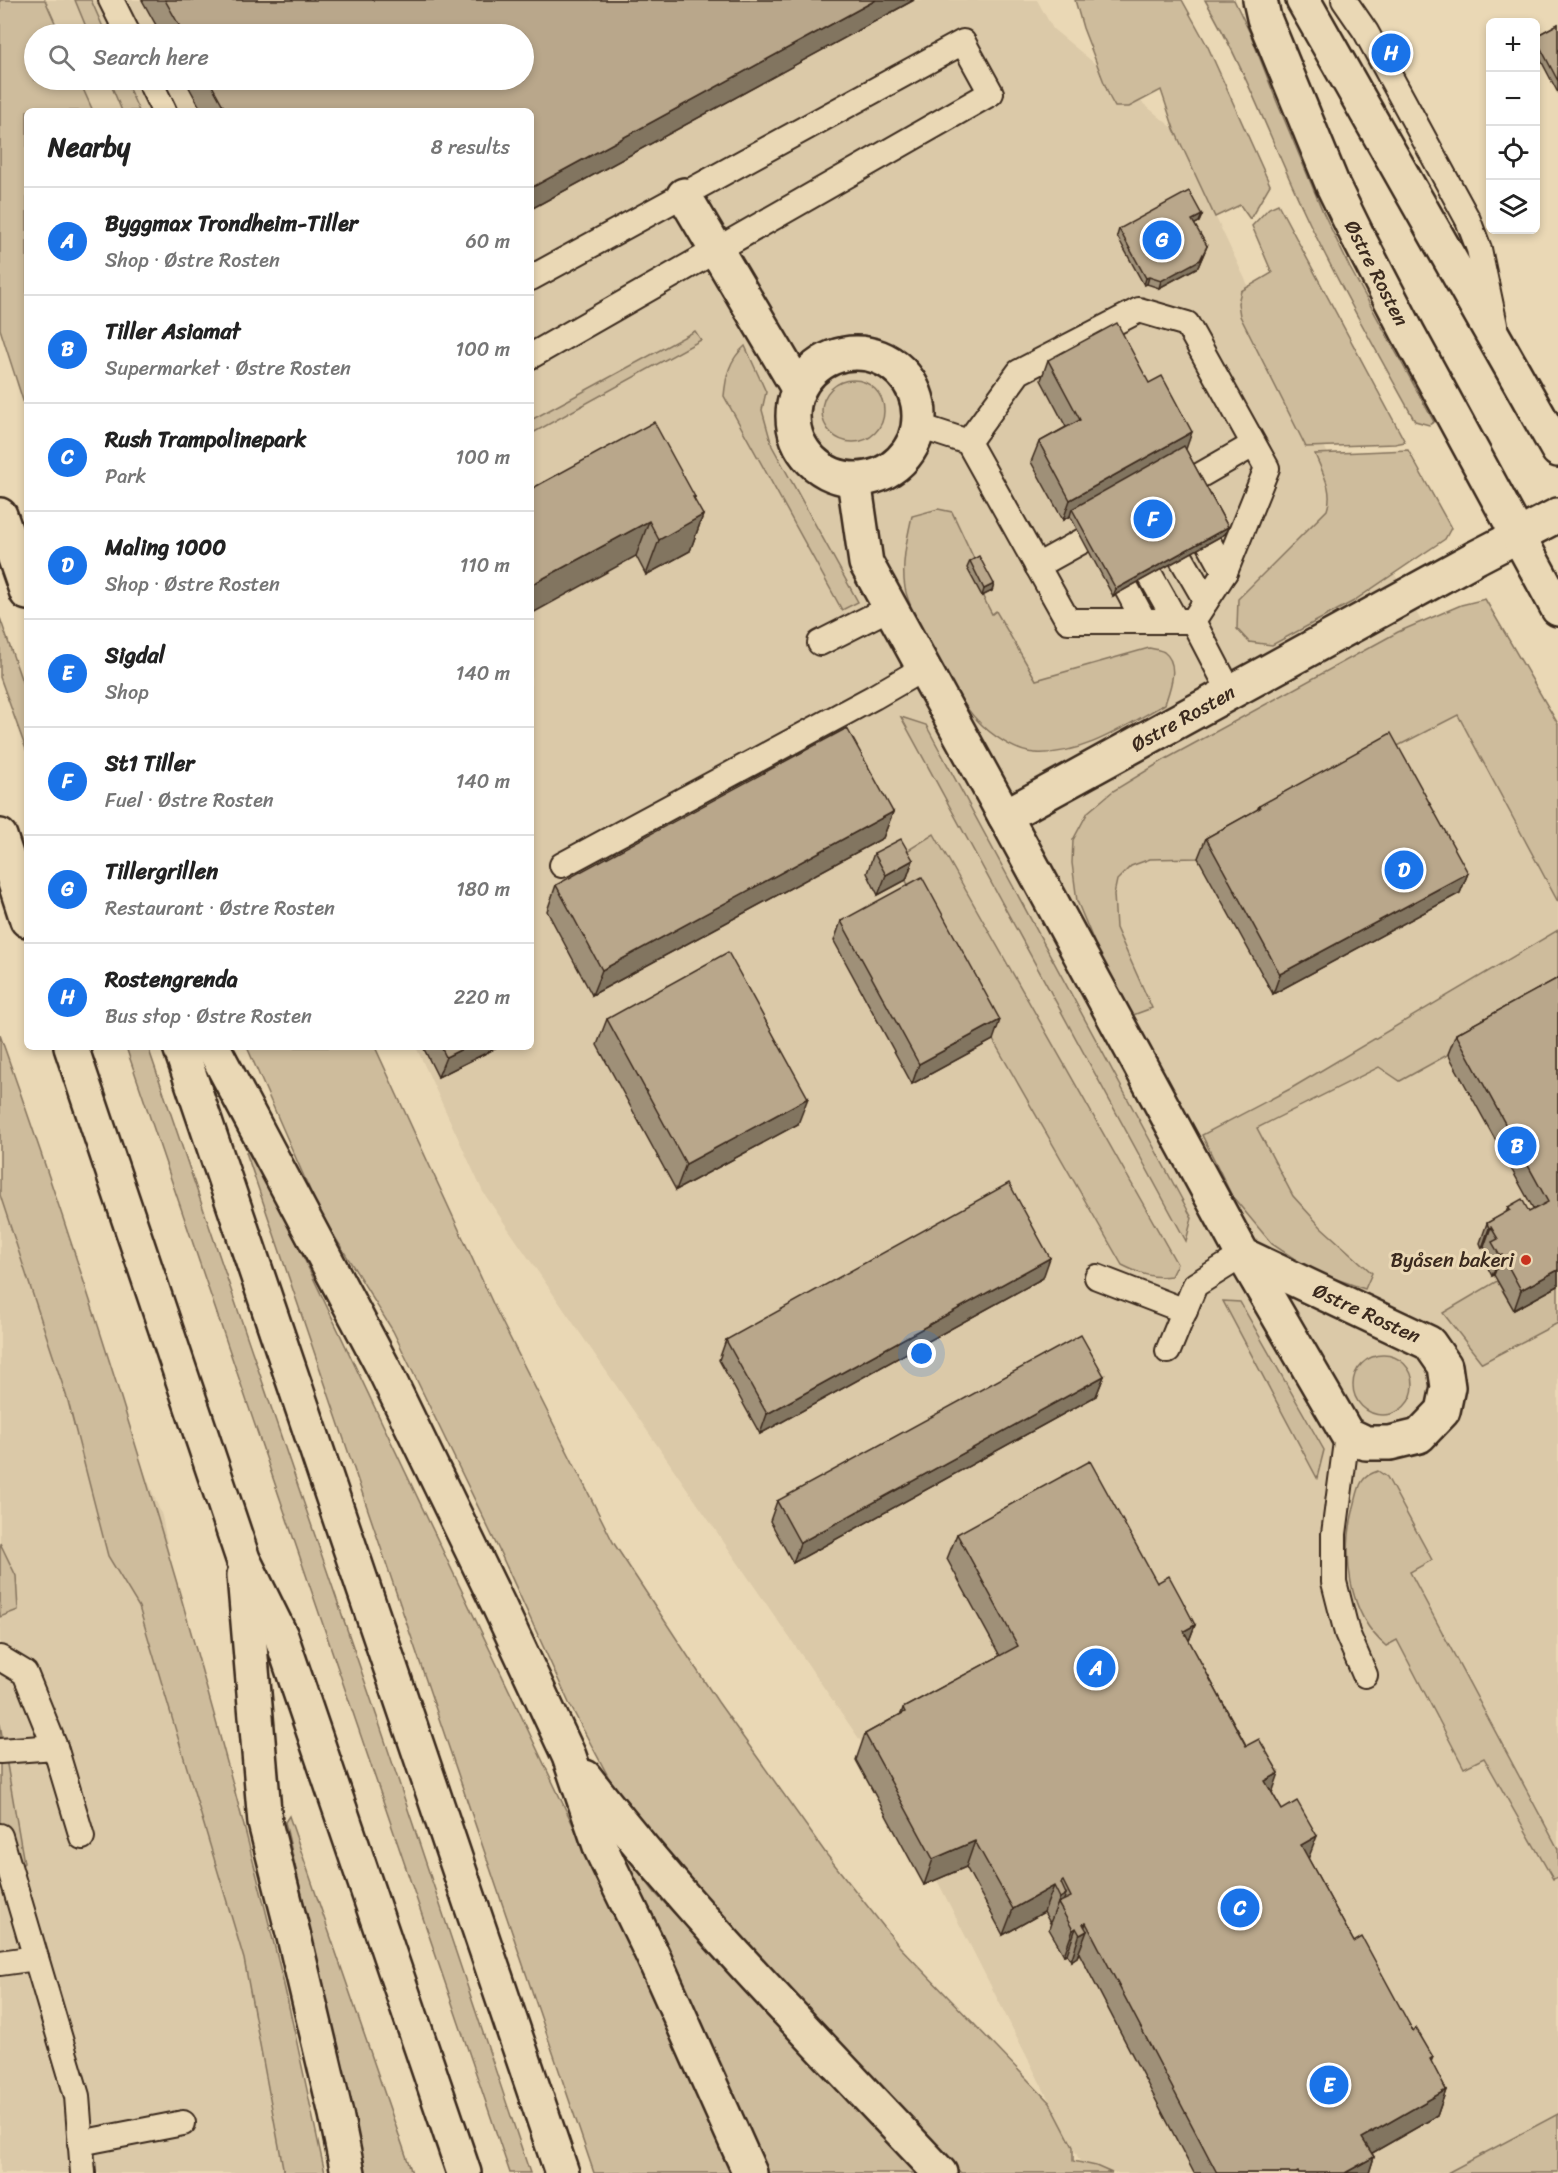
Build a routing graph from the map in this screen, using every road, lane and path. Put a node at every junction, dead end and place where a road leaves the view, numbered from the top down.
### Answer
1 (111, 0) edge
2 (1260, 0) edge
3 (1303, 0) edge
4 (1344, 0) edge
5 (123, 24) edge
6 (154, 90) edge
7 (163, 108) edge
8 (684, 195) junction
9 (717, 250) junction
10 (534, 276) edge
11 (1500, 351) junction
12 (534, 354) edge
13 (798, 388) junction
14 (919, 426) junction
15 (968, 442) junction
16 (1254, 445) junction
17 (1558, 450) edge
18 (854, 480) junction
19 (1178, 488) junction
20 (1139, 513) junction
21 (0, 515) edge
22 (1558, 515) edge
23 (1097, 533) junction
24 (1518, 536) junction
25 (1037, 566) junction
26 (1226, 572) junction
27 (24, 584) edge
28 (1206, 601) junction
29 (891, 607) junction
30 (1558, 609) edge
31 (1144, 621) junction
32 (1184, 621) junction
33 (820, 643) dead end
34 (924, 668) junction
35 (1230, 692) junction
36 (1005, 816) junction
37 (0, 837) edge
38 (562, 865) dead end
39 (24, 911) edge
40 (72, 1050) edge
41 (181, 1050) edge
42 (215, 1050) edge
43 (1243, 1255) junction
44 (1097, 1277) dead end
45 (1185, 1311) junction
46 (1168, 1351) dead end
47 (1347, 1434) junction
48 (243, 1559) junction
49 (0, 1658) edge
50 (1365, 1675) dead end
51 (55, 1747) junction
52 (0, 1751) edge
53 (569, 1756) junction
54 (0, 1836) edge
55 (82, 1837) dead end
56 (36, 1958) junction
57 (0, 1963) edge
58 (183, 2123) dead end
59 (80, 2143) junction
60 (83, 2173) edge
61 (348, 2173) edge
62 (464, 2173) edge
63 (562, 2173) edge
64 (750, 2173) edge
65 (940, 2173) edge

1 - 5 lane
2 - 24 main road, Østre Rosten
3 - 11 main road
4 - 11 lane
6 - 7 lane
8 - 9 main road
8 - 9 lane
8 - 10 lane
9 - 12 lane
9 - 13 main road
11 - 17 main road
13 - 14 main road
13 - 18 main road
14 - 15 lane
14 - 18 main road
15 - 16 lane
15 - 25 lane
16 - 19 lane
16 - 26 lane
18 - 29 main road
19 - 20 lane
19 - 26 lane
20 - 23 lane
20 - 28 lane
20 - 32 lane
21 - 27 main road
22 - 24 main road
23 - 25 lane
23 - 31 lane
24 - 30 main road, Østre Rosten
24 - 35 main road, Østre Rosten
25 - 31 lane
26 - 28 lane
28 - 32 lane
29 - 33 lane
29 - 34 main road
31 - 32 lane
32 - 35 lane
34 - 36 main road
34 - 38 lane
35 - 36 main road, Østre Rosten
36 - 43 main road
37 - 39 main road
40 - 48 main road
41 - 63 main road
42 - 53 main road
43 - 45 lane
43 - 47 main road
43 - 47 main road, Østre Rosten
44 - 45 lane
45 - 46 lane
47 - 50 lane
48 - 61 main road
48 - 62 main road
49 - 51 lane
51 - 52 lane
51 - 55 lane
53 - 64 main road
53 - 65 main road
54 - 56 lane
56 - 57 lane
56 - 59 lane
58 - 59 lane
59 - 60 lane

